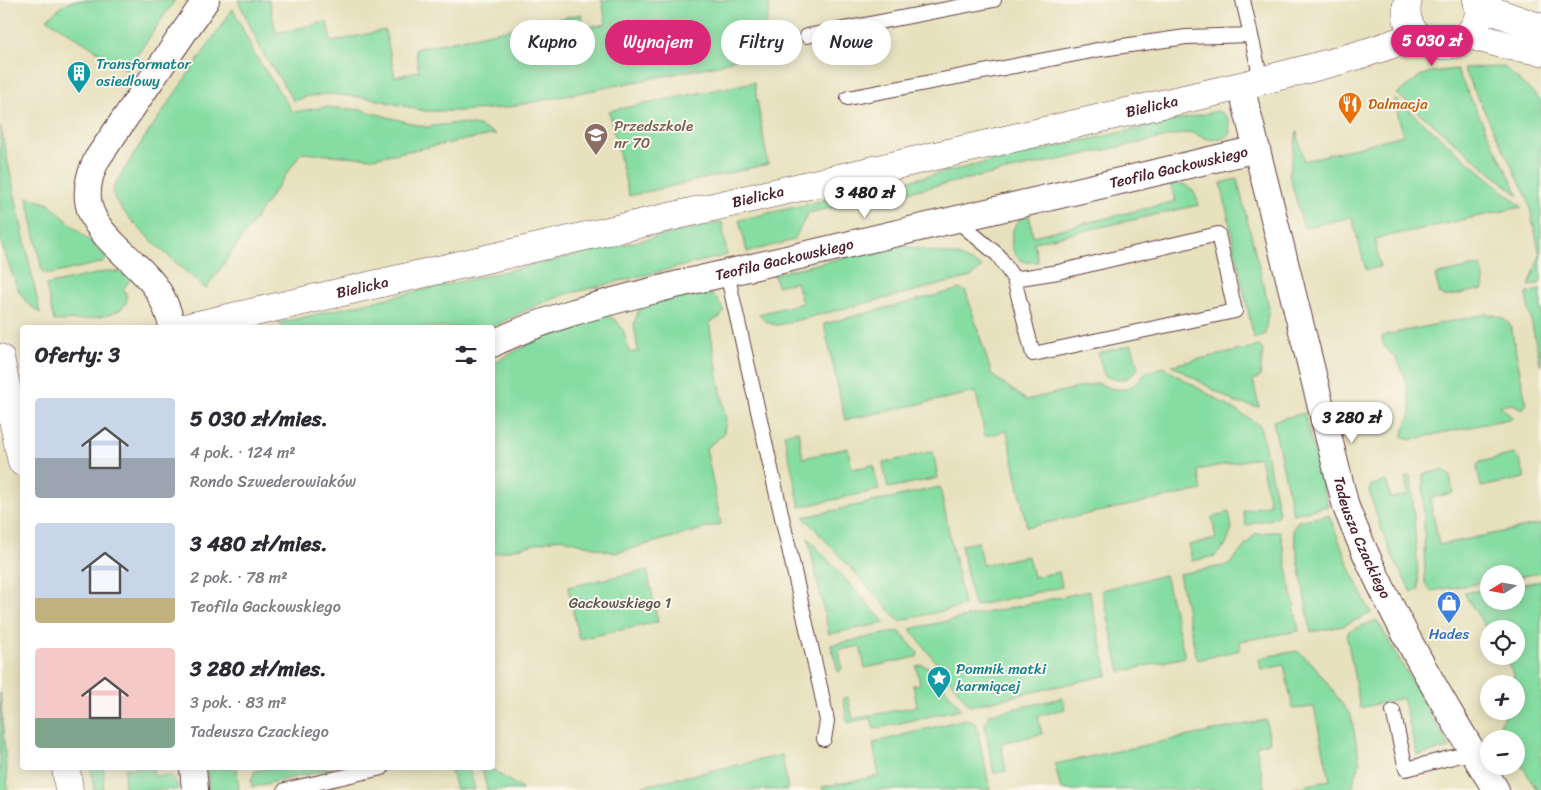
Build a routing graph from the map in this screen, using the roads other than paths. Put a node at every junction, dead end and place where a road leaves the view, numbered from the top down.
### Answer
1 (206, 0) edge
2 (994, 0) edge
3 (1243, 0) edge
4 (1408, 0) edge
5 (1478, 3) edge
6 (1541, 28) edge
7 (1416, 34) junction
8 (1251, 35) junction
9 (1469, 35) junction
10 (807, 36) dead end
11 (1541, 51) edge
12 (1251, 83) junction
13 (848, 98) dead end
14 (1257, 149) junction
15 (955, 219) junction
16 (727, 273) junction
17 (1014, 279) junction
18 (172, 325) edge
19 (198, 325) edge
20 (495, 343) edge
21 (6, 366) edge
22 (20, 450) edge
23 (1393, 711) dead end
24 (824, 739) dead end
25 (1473, 752) junction
26 (66, 770) edge
27 (193, 770) edge
28 (373, 770) edge
29 (68, 790) edge
30 (195, 790) edge
31 (285, 790) edge
32 (1496, 790) edge

1 - 18 street
2 - 10 lane
3 - 8 lane
4 - 7 street
5 - 6 street
5 - 9 street
7 - 9 street
7 - 12 street, Bielicka
8 - 12 lane
8 - 13 lane
9 - 11 street
12 - 14 street, Tadeusza Czackiego
12 - 19 street, Bielicka
14 - 15 street, Teofila Gackowskiego
14 - 25 street, Tadeusza Czackiego
15 - 16 street, Teofila Gackowskiego
15 - 17 lane
16 - 20 street, Teofila Gackowskiego
16 - 24 lane
17 - 17 lane
21 - 22 street
23 - 25 lane
25 - 32 street, Tadeusza Czackiego
26 - 29 street
27 - 30 street
28 - 31 lane

